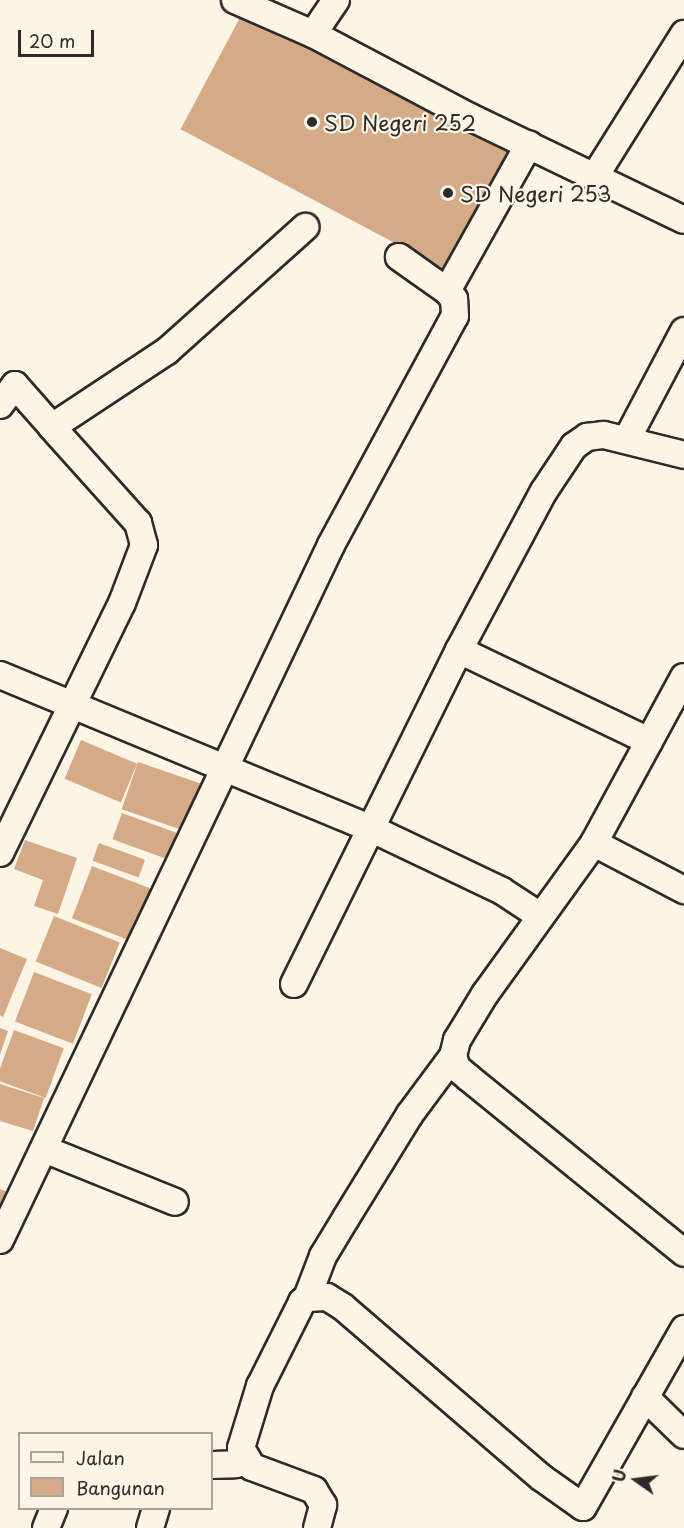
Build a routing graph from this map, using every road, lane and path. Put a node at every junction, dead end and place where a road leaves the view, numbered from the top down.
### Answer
1 (236, 0) edge
2 (336, 0) edge
3 (313, 34) junction
4 (684, 34) edge
5 (529, 144) junction
6 (595, 176) junction
7 (684, 220) edge
8 (305, 227) dead end
9 (399, 257) dead end
10 (447, 291) junction
11 (684, 331) edge
12 (5, 389) edge
13 (52, 427) junction
14 (627, 439) junction
15 (684, 455) edge
16 (459, 650) junction
17 (0, 675) edge
18 (684, 677) edge
19 (73, 705) junction
20 (649, 741) junction
21 (224, 769) junction
22 (370, 828) junction
23 (594, 843) junction
24 (0, 853) edge
25 (684, 890) edge
26 (540, 916) junction
27 (294, 984) dead end
28 (453, 1056) junction
29 (44, 1149) junction
30 (175, 1202) dead end
31 (0, 1240) edge
32 (684, 1254) edge
33 (308, 1298) junction
34 (684, 1329) edge
35 (645, 1397) junction
36 (684, 1435) edge
37 (242, 1455) junction
38 (213, 1465) edge
39 (54, 1510) edge
40 (156, 1510) edge
41 (578, 1517) edge
42 (46, 1528) edge
43 (150, 1528) edge
44 (317, 1528) edge

1 - 3 street
2 - 3 street
3 - 5 street
4 - 6 street
5 - 6 street
5 - 10 street
6 - 7 street
8 - 13 street
9 - 10 street
10 - 21 street
11 - 14 street
12 - 13 street
13 - 19 street
14 - 15 street
14 - 16 street
16 - 20 street
16 - 22 street
17 - 19 street
18 - 20 street
19 - 21 street
19 - 24 street
20 - 23 street
21 - 22 street
21 - 29 street
22 - 26 street
22 - 27 street
23 - 25 street
23 - 26 street
26 - 28 street
28 - 32 street
28 - 33 street
29 - 30 street
29 - 31 street
33 - 37 street
33 - 41 street
34 - 35 street
35 - 36 street
35 - 41 street
37 - 38 street
37 - 44 street
39 - 42 street
40 - 43 street

